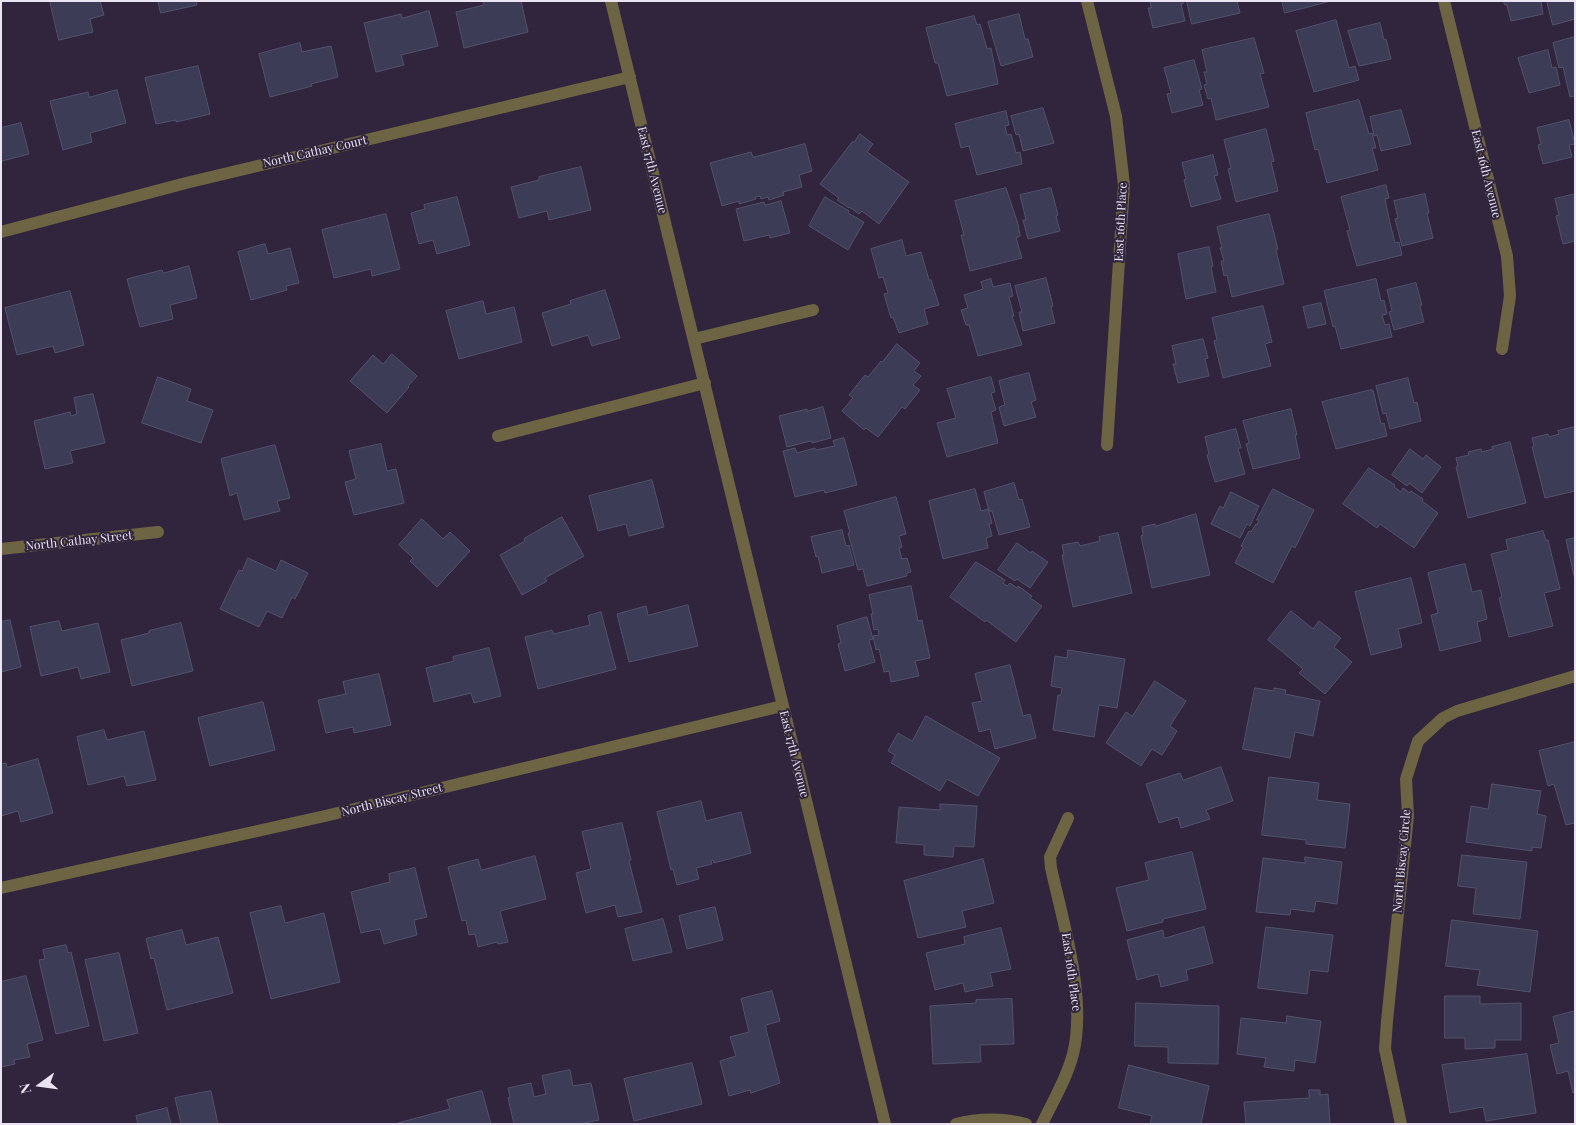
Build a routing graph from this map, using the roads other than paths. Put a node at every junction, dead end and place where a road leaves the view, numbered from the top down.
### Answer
1 (611, 1) edge
2 (1087, 1) edge
3 (1444, 1) edge
4 (630, 77) junction
5 (1, 232) edge
6 (813, 310) dead end
7 (694, 339) junction
8 (1502, 349) dead end
9 (705, 383) junction
10 (498, 436) dead end
11 (1107, 446) dead end
12 (158, 532) dead end
13 (1, 550) edge
14 (1575, 676) edge
15 (782, 706) junction
16 (1068, 818) dead end
17 (1, 888) edge
18 (885, 1124) edge
19 (956, 1124) edge
20 (1026, 1124) edge
21 (1042, 1124) edge
22 (1400, 1124) edge

1 - 4 street, East 17th Avenue
2 - 11 street, East 16th Place
3 - 8 street, East 16th Avenue
4 - 5 street, North Cathay Court
4 - 7 street, East 17th Avenue
6 - 7 street
7 - 9 street, East 17th Avenue
9 - 10 street
9 - 15 street, East 17th Avenue
12 - 13 street, North Cathay Street
14 - 22 street, North Biscay Circle
15 - 17 street, North Biscay Street
15 - 18 street, East 17th Avenue
16 - 21 street, East 16th Place
19 - 20 street

